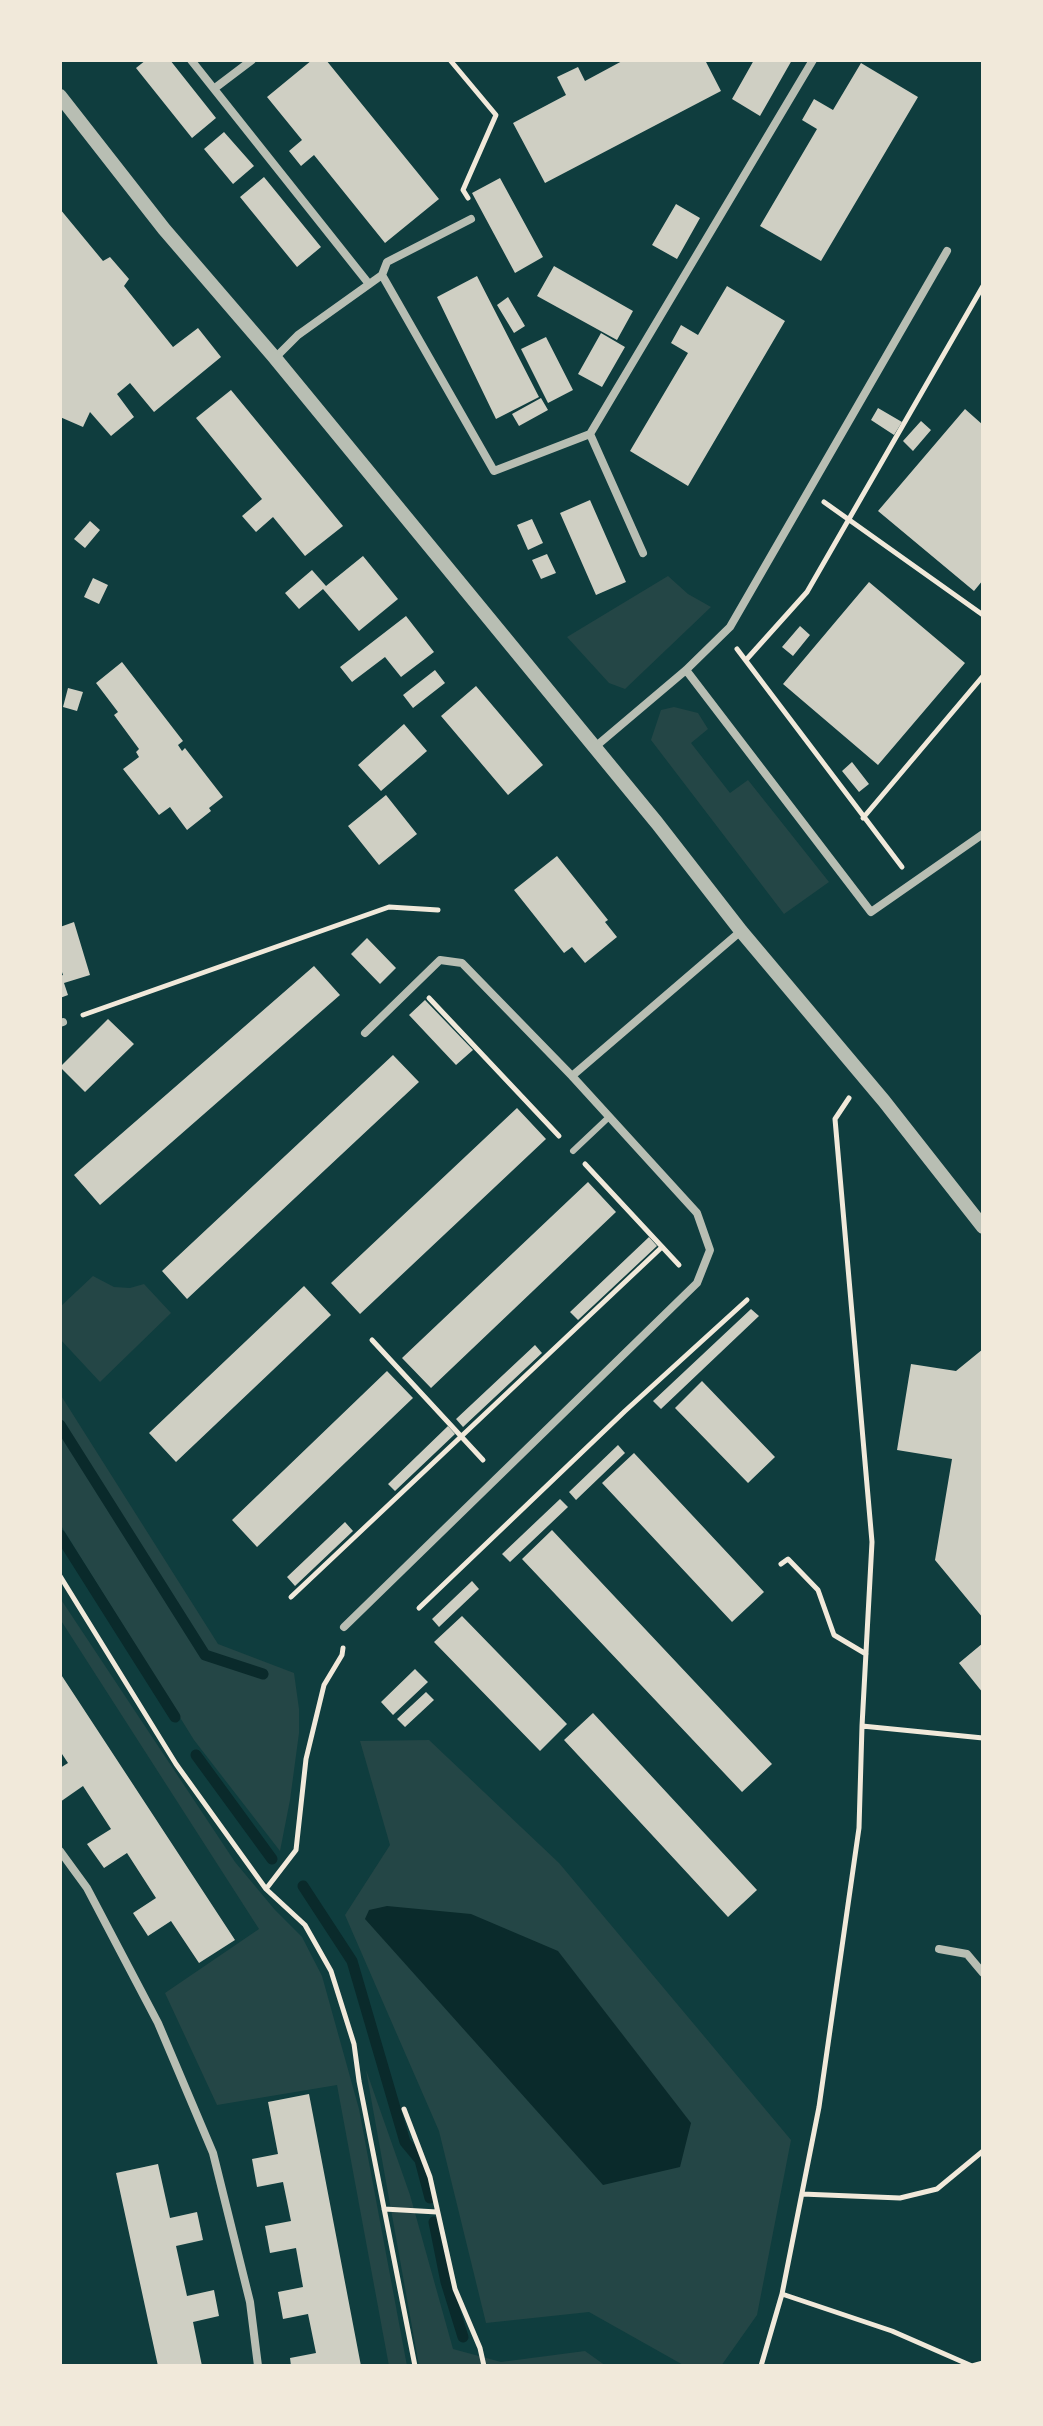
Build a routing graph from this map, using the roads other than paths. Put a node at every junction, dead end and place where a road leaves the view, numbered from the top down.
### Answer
1 (191, 60) edge
2 (252, 60) edge
3 (813, 60) edge
4 (215, 88) junction
5 (60, 96) edge
6 (471, 219) road end
7 (947, 251) dead end
8 (382, 275) junction
9 (369, 284) junction
10 (275, 358) junction
11 (590, 434) junction
12 (643, 553) dead end
13 (686, 670) junction
14 (595, 747) junction
15 (983, 834) edge
16 (741, 931) junction
17 (365, 1033) dead end
18 (572, 1076) junction
19 (609, 1117) junction
20 (573, 1151) dead end
21 (983, 1227) edge
22 (344, 1627) road end
23 (60, 1851) edge
24 (939, 1949) dead end
25 (983, 1973) edge
26 (258, 2366) edge

1 - 4 street
2 - 4 street
3 - 11 street
4 - 9 street
5 - 10 street
6 - 8 street
7 - 13 street
8 - 9 street
8 - 11 street
9 - 10 street
10 - 14 street
11 - 12 street
13 - 14 street
13 - 15 street
14 - 16 street
16 - 18 street
16 - 21 street
17 - 18 street
18 - 19 street
19 - 20 lane
19 - 22 street
23 - 26 street
24 - 25 street

